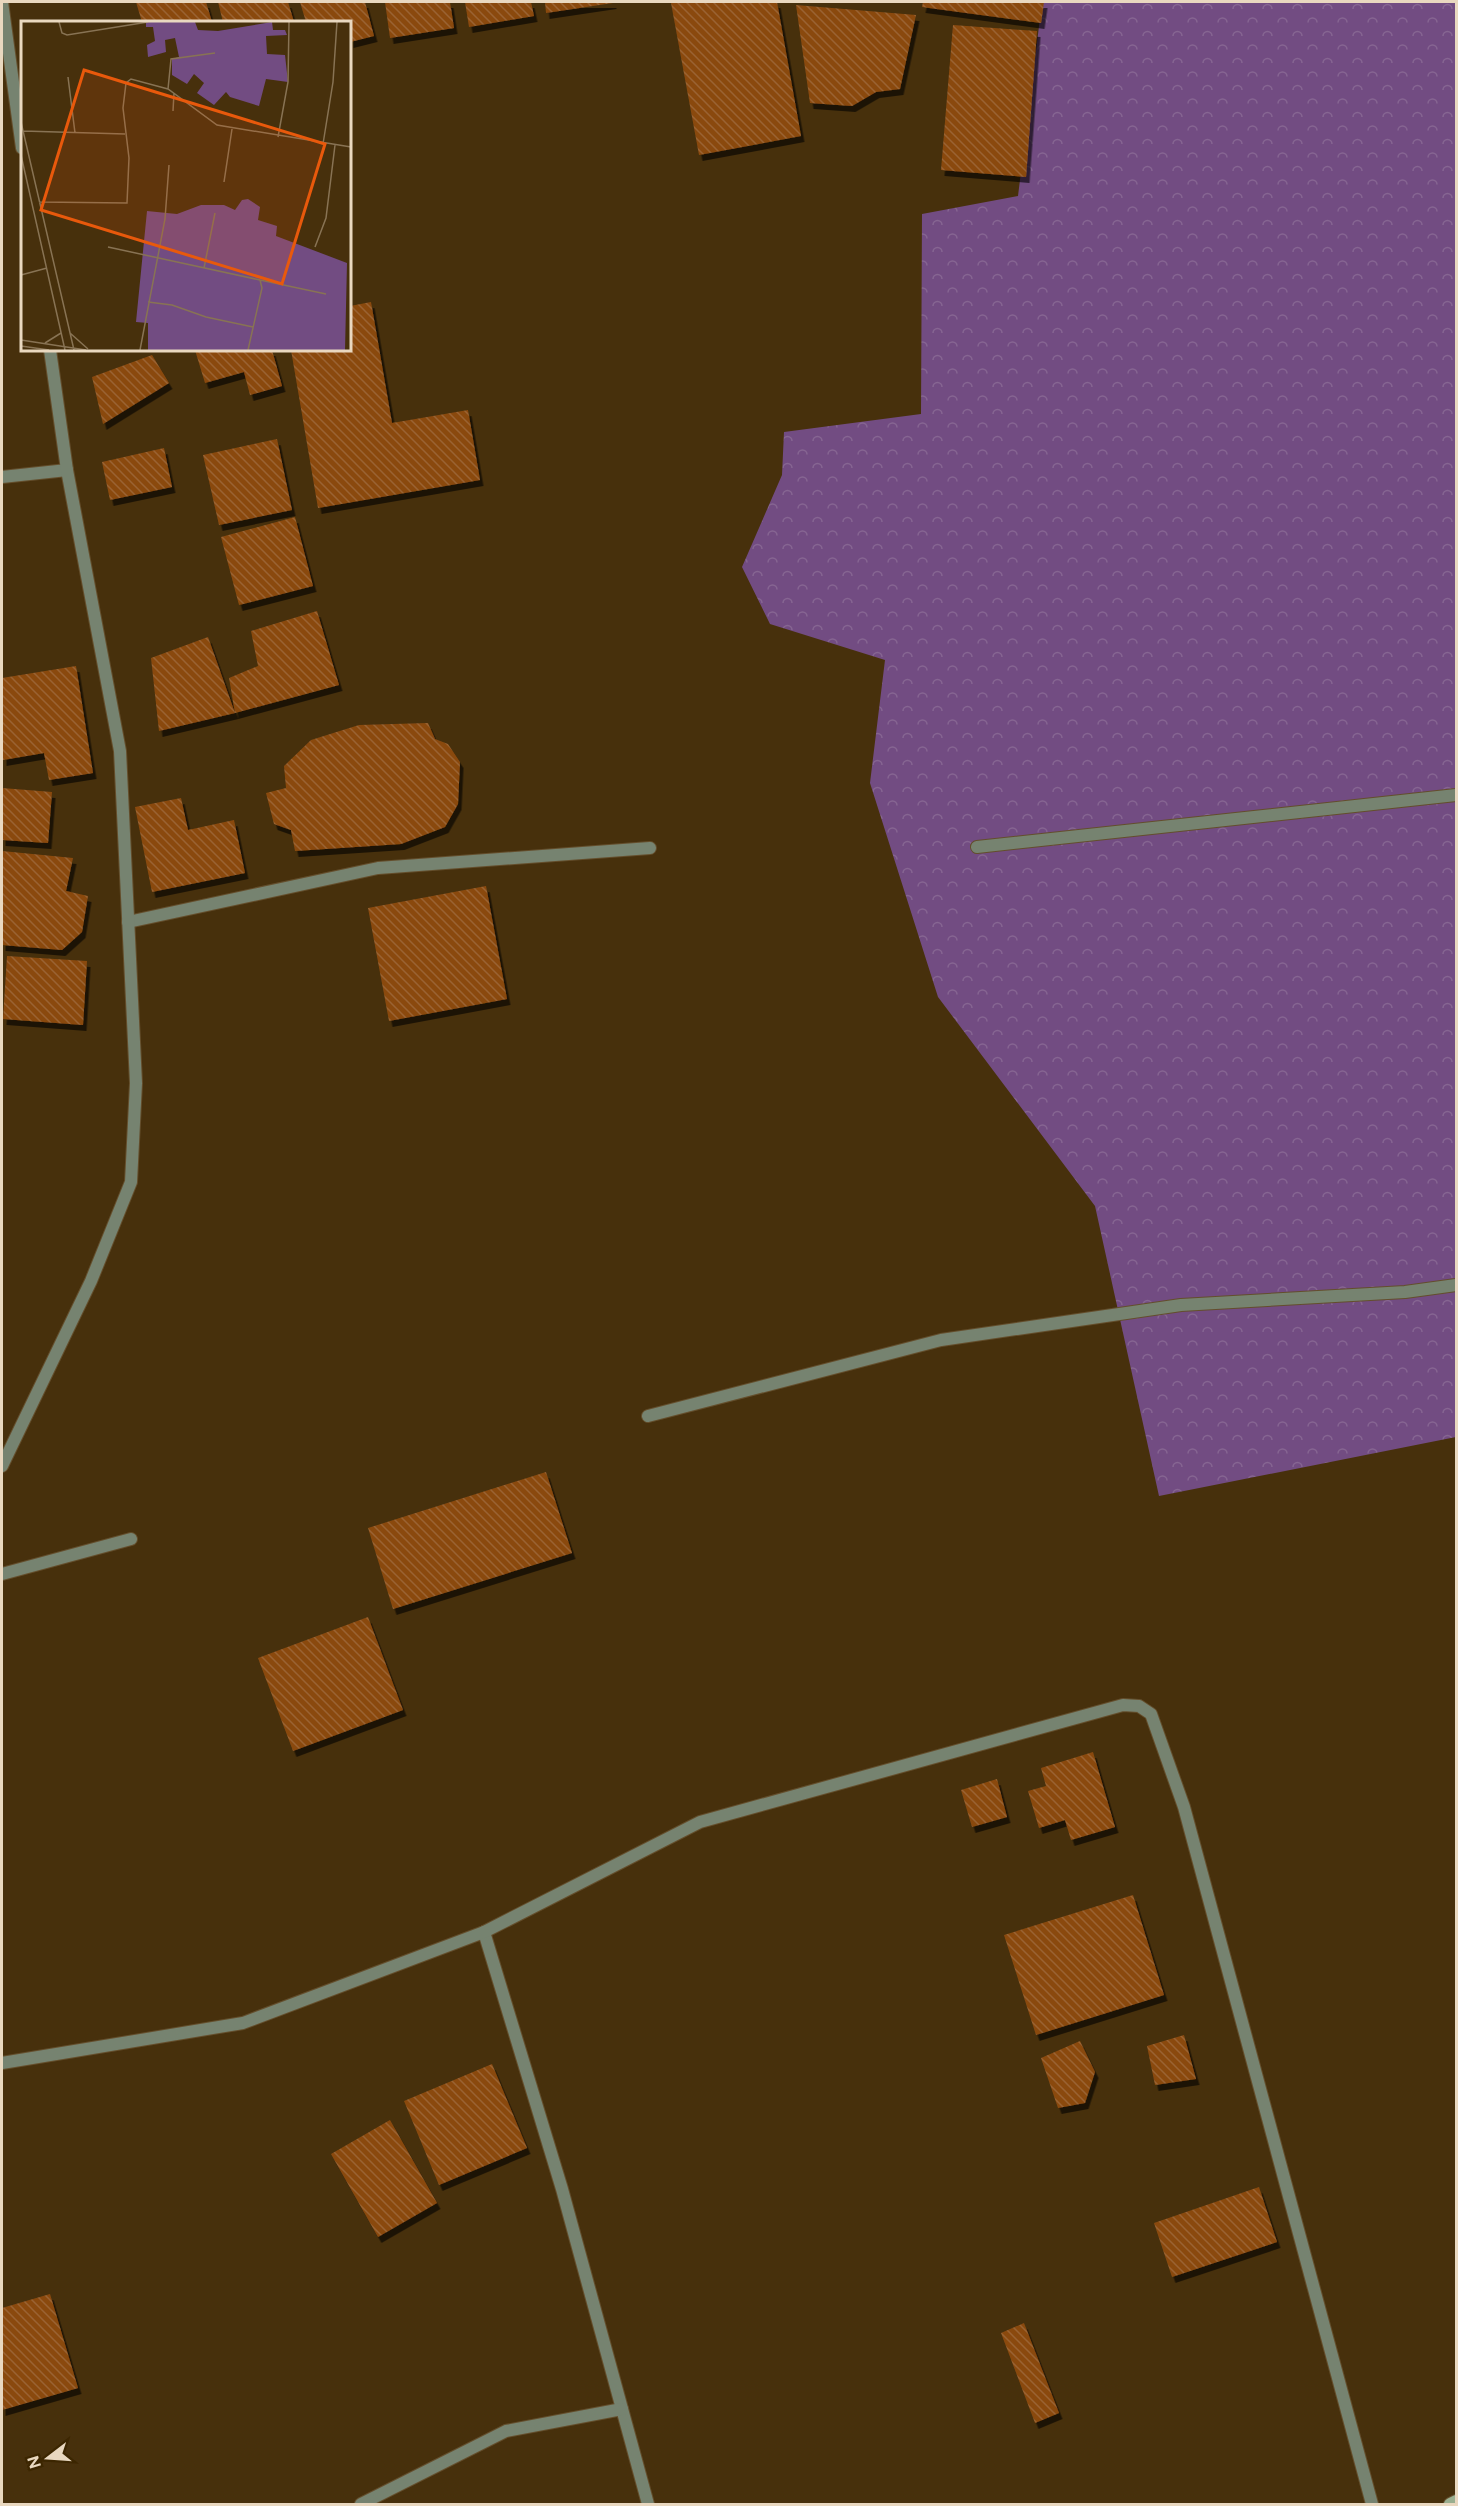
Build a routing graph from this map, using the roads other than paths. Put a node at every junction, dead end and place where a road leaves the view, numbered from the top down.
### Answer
1 (2, 2) edge
2 (3, 17) edge
3 (21, 141) edge
4 (50, 351) edge
5 (67, 470) junction
6 (2, 477) edge
7 (1456, 795) edge
8 (977, 847) dead end
9 (650, 848) dead end
10 (128, 922) junction
11 (1456, 1285) edge
12 (648, 1416) dead end
13 (2, 1466) edge
14 (131, 1539) dead end
15 (2, 1574) edge
16 (484, 1932) junction
17 (2, 2063) edge
18 (622, 2409) junction
19 (1456, 2501) edge
20 (361, 2505) edge
21 (648, 2505) edge
22 (1372, 2505) edge
23 (1450, 2505) edge

1 - 2 street
2 - 3 street
4 - 5 street
5 - 6 street
5 - 10 street
7 - 8 street
9 - 10 street
10 - 13 street
11 - 12 street
14 - 15 street
16 - 17 street
16 - 18 street
16 - 22 street
18 - 20 street
18 - 21 street
19 - 23 main road

